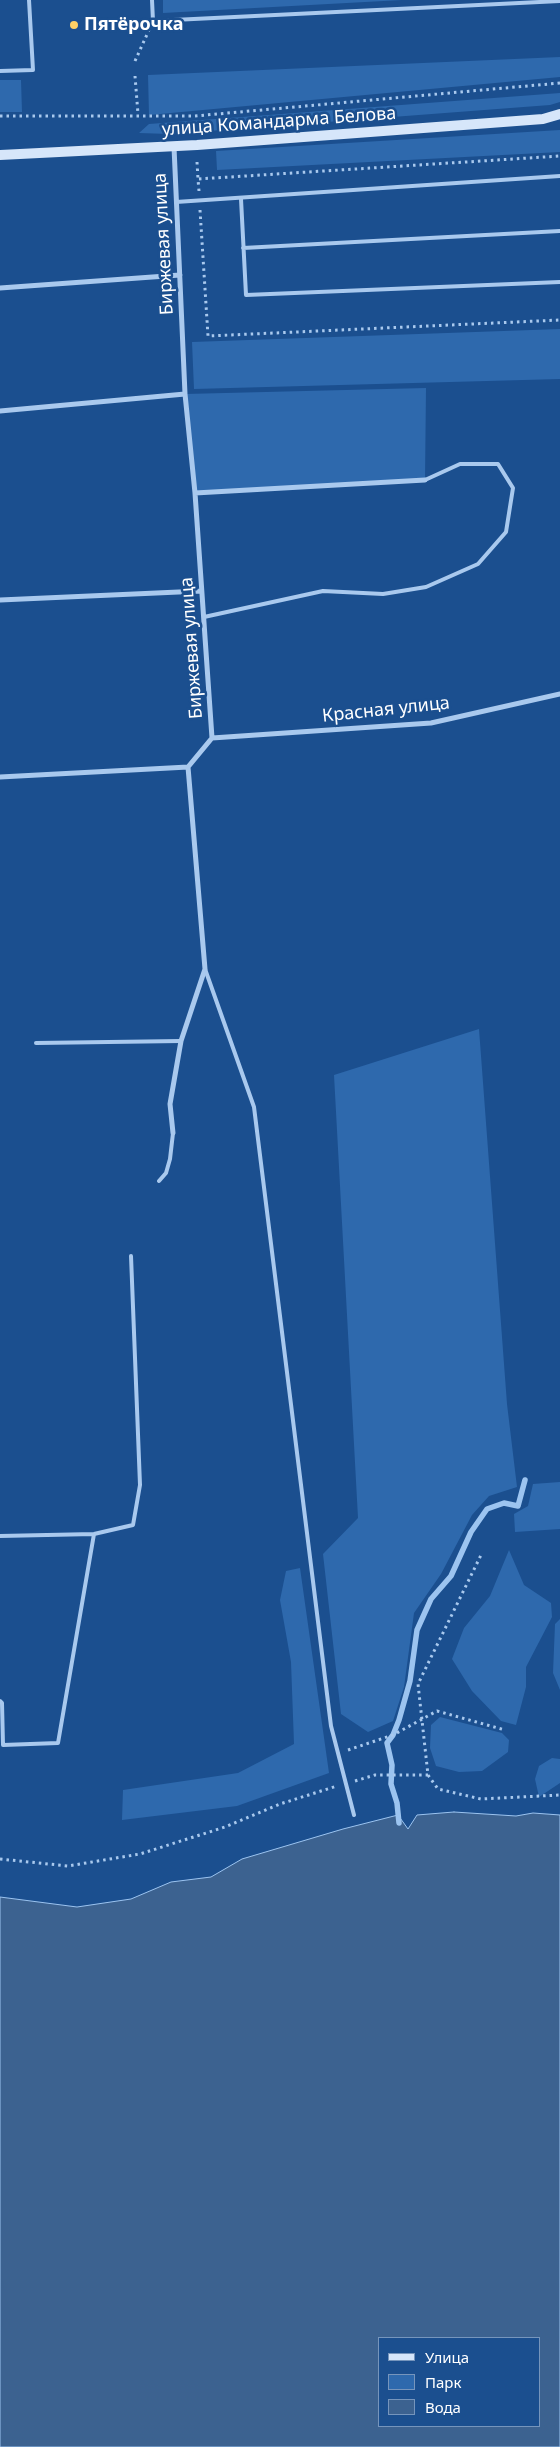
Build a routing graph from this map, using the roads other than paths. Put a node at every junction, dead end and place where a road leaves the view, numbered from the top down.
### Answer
1 (29, 0) edge
2 (152, 0) edge
3 (560, 2) edge
4 (0, 71) edge
5 (560, 114) edge
6 (174, 147) junction
7 (0, 155) edge
8 (560, 176) edge
9 (241, 199) junction
10 (176, 202) junction
11 (560, 232) edge
12 (243, 248) junction
13 (180, 275) junction
14 (560, 282) edge
15 (0, 288) edge
16 (184, 394) junction
17 (0, 411) edge
18 (425, 480) joint
19 (195, 493) junction
20 (201, 591) junction
21 (0, 600) edge
22 (204, 617) junction
23 (560, 694) edge
24 (212, 738) junction
25 (188, 767) junction
26 (0, 777) edge
27 (205, 969) junction
28 (181, 1041) junction
29 (36, 1042) dead end
30 (173, 1133) joint
31 (159, 1181) dead end
32 (131, 1256) dead end
33 (94, 1534) junction
34 (0, 1536) edge
35 (0, 1701) edge
36 (354, 1815) dead end

1 - 4 lane
2 - 3 lane
5 - 6 main road, улица Командарма Белова
6 - 7 main road, улица Командарма Белова
6 - 10 street, Биржевая улица
8 - 9 lane
9 - 10 lane
9 - 12 lane
10 - 13 street, Биржевая улица
11 - 12 lane
12 - 14 lane
13 - 15 street
13 - 16 street, Биржевая улица
16 - 17 street
16 - 19 street, Биржевая улица
18 - 19 street
18 - 22 lane
19 - 20 street, Биржевая улица
20 - 21 street
20 - 22 street, Биржевая улица
22 - 24 street, Биржевая улица
23 - 24 street, Красная улица
24 - 25 street, Биржевая улица
25 - 26 street
25 - 27 street
27 - 28 street
27 - 36 lane
28 - 29 lane
28 - 30 street
30 - 31 lane
32 - 33 lane
33 - 34 lane
33 - 35 lane

